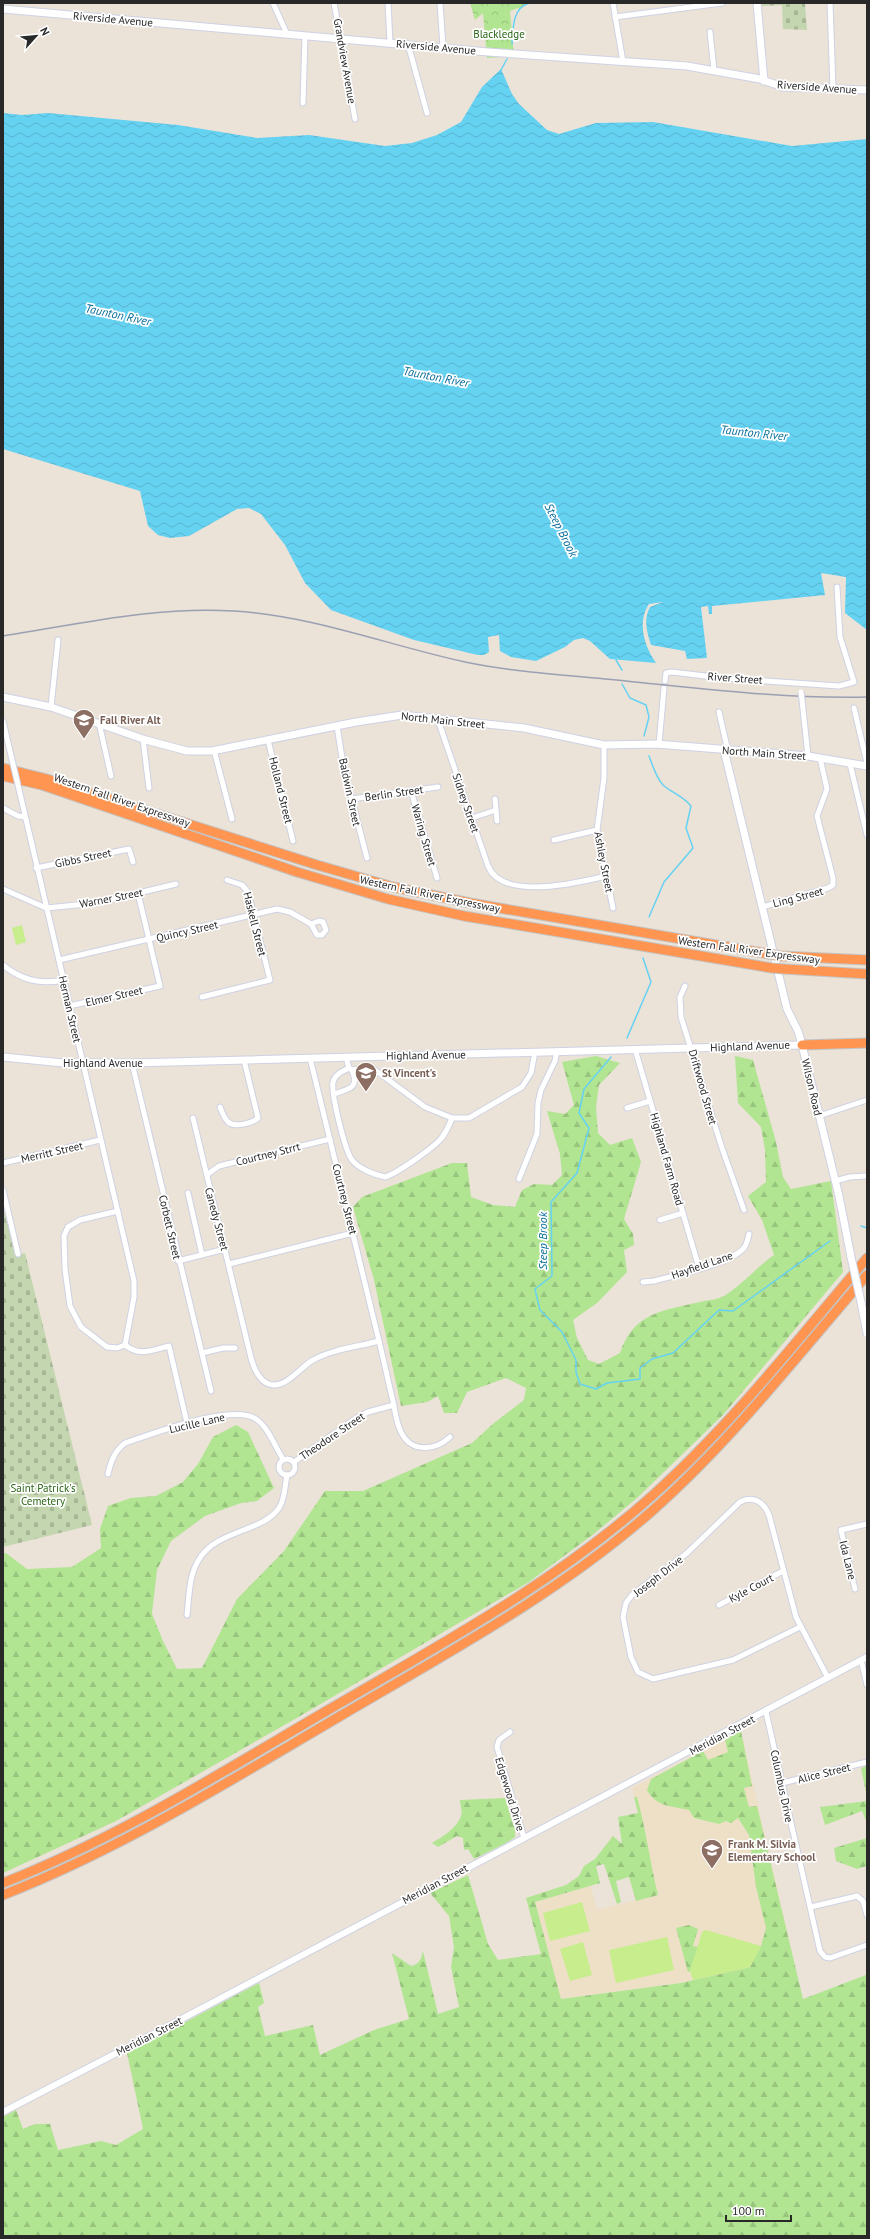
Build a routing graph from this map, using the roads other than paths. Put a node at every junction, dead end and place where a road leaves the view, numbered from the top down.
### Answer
1 (273, 3) edge
2 (334, 3) edge
3 (388, 3) edge
4 (440, 3) edge
5 (613, 3) edge
6 (722, 3) edge
7 (757, 3) edge
8 (830, 3) edge
9 (3, 9) edge
10 (615, 17) junction
11 (710, 32) dead end
12 (287, 34) junction
13 (305, 36) junction
14 (341, 39) junction
15 (390, 43) junction
16 (408, 44) junction
17 (443, 47) junction
18 (623, 62) junction
19 (714, 70) junction
20 (764, 81) junction
21 (832, 89) junction
22 (867, 90) edge
23 (303, 103) dead end
24 (428, 113) dead end
25 (355, 119) dead end
26 (837, 587) dead end
27 (58, 640) dead end
28 (665, 681) dead end
29 (801, 683) junction
30 (664, 688) dead end
31 (3, 697) edge
32 (51, 707) junction
33 (854, 708) dead end
34 (719, 712) dead end
35 (438, 720) junction
36 (3, 721) edge
37 (100, 723) junction
38 (337, 726) junction
39 (4, 730) edge
40 (143, 739) junction
41 (268, 740) junction
42 (659, 744) junction
43 (604, 745) junction
44 (214, 750) junction
45 (726, 750) junction
46 (808, 756) junction
47 (820, 758) junction
48 (867, 763) edge
49 (850, 764) junction
50 (867, 766) edge
51 (3, 768) edge
52 (3, 776) edge
53 (111, 776) dead end
54 (438, 787) dead end
55 (149, 788) dead end
56 (412, 791) junction
57 (351, 799) junction
58 (495, 799) dead end
59 (3, 808) edge
60 (496, 810) junction
61 (25, 817) junction
62 (472, 818) junction
63 (232, 819) dead end
64 (498, 821) dead end
65 (597, 830) junction
66 (867, 835) edge
67 (554, 840) dead end
68 (293, 841) dead end
69 (367, 858) dead end
70 (133, 862) dead end
71 (36, 868) junction
72 (606, 876) junction
73 (437, 878) dead end
74 (227, 880) dead end
75 (176, 884) dead end
76 (3, 889) edge
77 (138, 893) junction
78 (762, 906) junction
79 (46, 908) junction
80 (613, 908) dead end
81 (253, 915) junction
82 (311, 924) dead end
83 (150, 940) junction
84 (59, 960) junction
85 (867, 960) edge
86 (3, 965) edge
87 (867, 974) edge
88 (63, 980) junction
89 (685, 986) dead end
90 (202, 997) dead end
91 (69, 1006) junction
92 (867, 1043) edge
93 (802, 1045) junction
94 (692, 1048) junction
95 (635, 1049) junction
96 (557, 1051) junction
97 (535, 1052) junction
98 (346, 1057) junction
99 (3, 1058) edge
100 (310, 1058) junction
101 (244, 1060) junction
102 (82, 1063) junction
103 (132, 1063) junction
104 (351, 1069) junction
105 (334, 1094) junction
106 (867, 1100) edge
107 (650, 1101) junction
108 (220, 1107) dead end
109 (627, 1108) dead end
110 (819, 1116) junction
111 (193, 1118) dead end
112 (452, 1118) junction
113 (330, 1139) junction
114 (100, 1140) junction
115 (3, 1163) edge
116 (208, 1174) junction
117 (865, 1176) dead end
118 (519, 1179) dead end
119 (835, 1181) junction
120 (3, 1190) edge
121 (188, 1193) dead end
122 (744, 1210) dead end
123 (118, 1211) junction
124 (683, 1213) junction
125 (660, 1220) dead end
126 (353, 1233) junction
127 (750, 1234) dead end
128 (225, 1249) junction
129 (18, 1254) dead end
130 (202, 1255) junction
131 (867, 1258) edge
132 (178, 1261) junction
133 (229, 1264) junction
134 (699, 1268) junction
135 (867, 1275) edge
136 (643, 1282) dead end
137 (867, 1334) edge
138 (379, 1341) junction
139 (125, 1345) junction
140 (235, 1348) dead end
141 (202, 1353) junction
142 (210, 1391) dead end
143 (394, 1405) junction
144 (187, 1423) junction
145 (450, 1438) dead end
146 (283, 1459) junction
147 (294, 1462) junction
148 (108, 1474) dead end
149 (287, 1475) junction
150 (867, 1524) edge
151 (783, 1571) junction
152 (855, 1589) dead end
153 (719, 1605) dead end
154 (187, 1615) dead end
155 (800, 1627) junction
156 (864, 1658) edge
157 (828, 1678) junction
158 (867, 1686) edge
159 (766, 1712) junction
160 (510, 1732) dead end
161 (867, 1762) edge
162 (782, 1783) junction
163 (524, 1838) junction
164 (3, 1883) edge
165 (3, 1895) edge
166 (811, 1906) junction
167 (867, 1916) edge
168 (867, 1945) edge
169 (3, 2112) edge

1 - 12 street
2 - 14 street, Grandview Avenue
3 - 15 street
4 - 17 street
5 - 10 street
6 - 10 street
7 - 20 main road
8 - 21 street
9 - 12 main road, Riverside Avenue
10 - 18 street
11 - 19 street
12 - 13 main road, Riverside Avenue
13 - 14 main road, Riverside Avenue
13 - 23 street
14 - 15 main road, Riverside Avenue
14 - 25 street, Grandview Avenue
15 - 16 main road, Riverside Avenue
16 - 17 main road, Riverside Avenue
16 - 24 street
17 - 18 main road, Riverside Avenue
18 - 19 main road, Riverside Avenue
19 - 20 main road, Riverside Avenue
20 - 21 main road, Riverside Avenue
21 - 22 main road, Riverside Avenue
26 - 29 street, River Street
27 - 32 street
28 - 29 street, River Street
29 - 46 street, bridge
30 - 42 street
31 - 32 main road, North Main Street
32 - 37 main road, North Main Street
33 - 48 street
34 - 45 street, Wilson Road
35 - 38 main road, North Main Street
35 - 43 main road, North Main Street
35 - 62 street, Sidney Street
36 - 39 street, Herman Street
37 - 40 main road, North Main Street
37 - 53 street
38 - 41 main road, North Main Street
38 - 57 street, Baldwin Street
39 - 61 street, Herman Street, bridge
40 - 44 main road, North Main Street
40 - 55 street
41 - 44 main road, North Main Street
41 - 68 street, Holland Street
42 - 43 main road, North Main Street
42 - 45 main road, North Main Street
43 - 65 street, Ashley Street
44 - 63 street
45 - 46 main road, North Main Street
45 - 78 main road, Wilson Road
46 - 47 main road, North Main Street
47 - 49 main road, North Main Street
47 - 78 street, Ling Street
49 - 50 main road, North Main Street
49 - 66 street
51 - 85 highway, Western Fall River Expressway, bridge
52 - 87 highway, Western Fall River Expressway, bridge
54 - 56 street, Berlin Street
56 - 57 street, Berlin Street
56 - 73 street, Waring Street
57 - 69 street, Baldwin Street
58 - 60 street
59 - 61 street
60 - 62 street
60 - 64 street
61 - 71 street, Herman Street
62 - 72 street, Sidney Street
65 - 67 street
65 - 72 street, Ashley Street
70 - 71 street, Gibbs Street
71 - 79 street, Herman Street
72 - 80 street, Ashley Street
74 - 81 street, Haskell Street
75 - 77 street, Warner Street
76 - 79 street
77 - 79 street, Warner Street
77 - 83 street
78 - 93 main road, Wilson Road
79 - 84 street, Herman Street
81 - 82 street, Quincy Street
81 - 83 street, Quincy Street
81 - 90 street, Haskell Street
83 - 84 street, Quincy Street
83 - 91 street, Elmer Street
84 - 88 street, Herman Street
86 - 88 street
88 - 91 street, Herman Street
89 - 94 street, Driftwood Street
91 - 102 street, Herman Street
92 - 93 highway
93 - 94 main road, Highland Avenue
93 - 110 main road, Wilson Road
94 - 95 main road, Highland Avenue
94 - 122 street, Driftwood Street
95 - 96 main road, Highland Avenue
95 - 107 street, Highland Farm Road
96 - 97 main road, Highland Avenue
96 - 118 street
97 - 98 main road, Highland Avenue
97 - 112 street
98 - 100 main road, Highland Avenue
98 - 104 street
99 - 102 main road, Highland Avenue
100 - 101 main road, Highland Avenue
100 - 113 street, Courtney Street
101 - 103 main road, Highland Avenue
101 - 108 street
102 - 103 main road, Highland Avenue
102 - 114 street, Herman Street
103 - 132 street, Corbett Street
104 - 105 street
104 - 105 street
104 - 112 street
105 - 112 street
106 - 110 street
107 - 109 street
107 - 124 street, Highland Farm Road
110 - 119 main road, Wilson Road
111 - 116 street
113 - 116 street, Courtney Strrt
113 - 126 street, Courtney Street
114 - 115 street, Merritt Street
114 - 123 street, Herman Street
116 - 128 street, Canedy Street
117 - 119 street
119 - 137 main road, Wilson Road, bridge
120 - 129 street
121 - 130 street
123 - 139 street, Herman Street
123 - 139 street
124 - 125 street
124 - 134 street, Highland Farm Road
126 - 133 street
126 - 138 street, Courtney Street
127 - 134 street, Hayfield Lane
128 - 130 street
128 - 133 street, Canedy Street
130 - 132 street
131 - 164 highway
132 - 141 street, Corbett Street
133 - 138 street
134 - 136 street, Hayfield Lane
135 - 165 highway
138 - 143 street, Courtney Street
139 - 144 street
140 - 141 street
141 - 142 street, Corbett Street
143 - 145 street, Courtney Street
143 - 147 street, Theodore Street
144 - 146 street, Lucille Lane
144 - 148 street, Lucille Lane
146 - 147 street
146 - 149 street
147 - 149 street
149 - 154 street
150 - 152 street, Ida Lane
151 - 153 street, Kyle Court
151 - 155 street, Joseph Drive
151 - 155 street, Joseph Drive
155 - 157 street, Joseph Drive
156 - 157 street, Meridian Street
156 - 158 street
157 - 159 street, Meridian Street
159 - 162 street, Columbus Drive
159 - 163 street, Meridian Street
160 - 163 street, Edgewood Drive
161 - 162 street, Alice Street
162 - 166 street, Columbus Drive
163 - 169 street, Meridian Street
166 - 167 street
166 - 168 street, Columbus Drive

